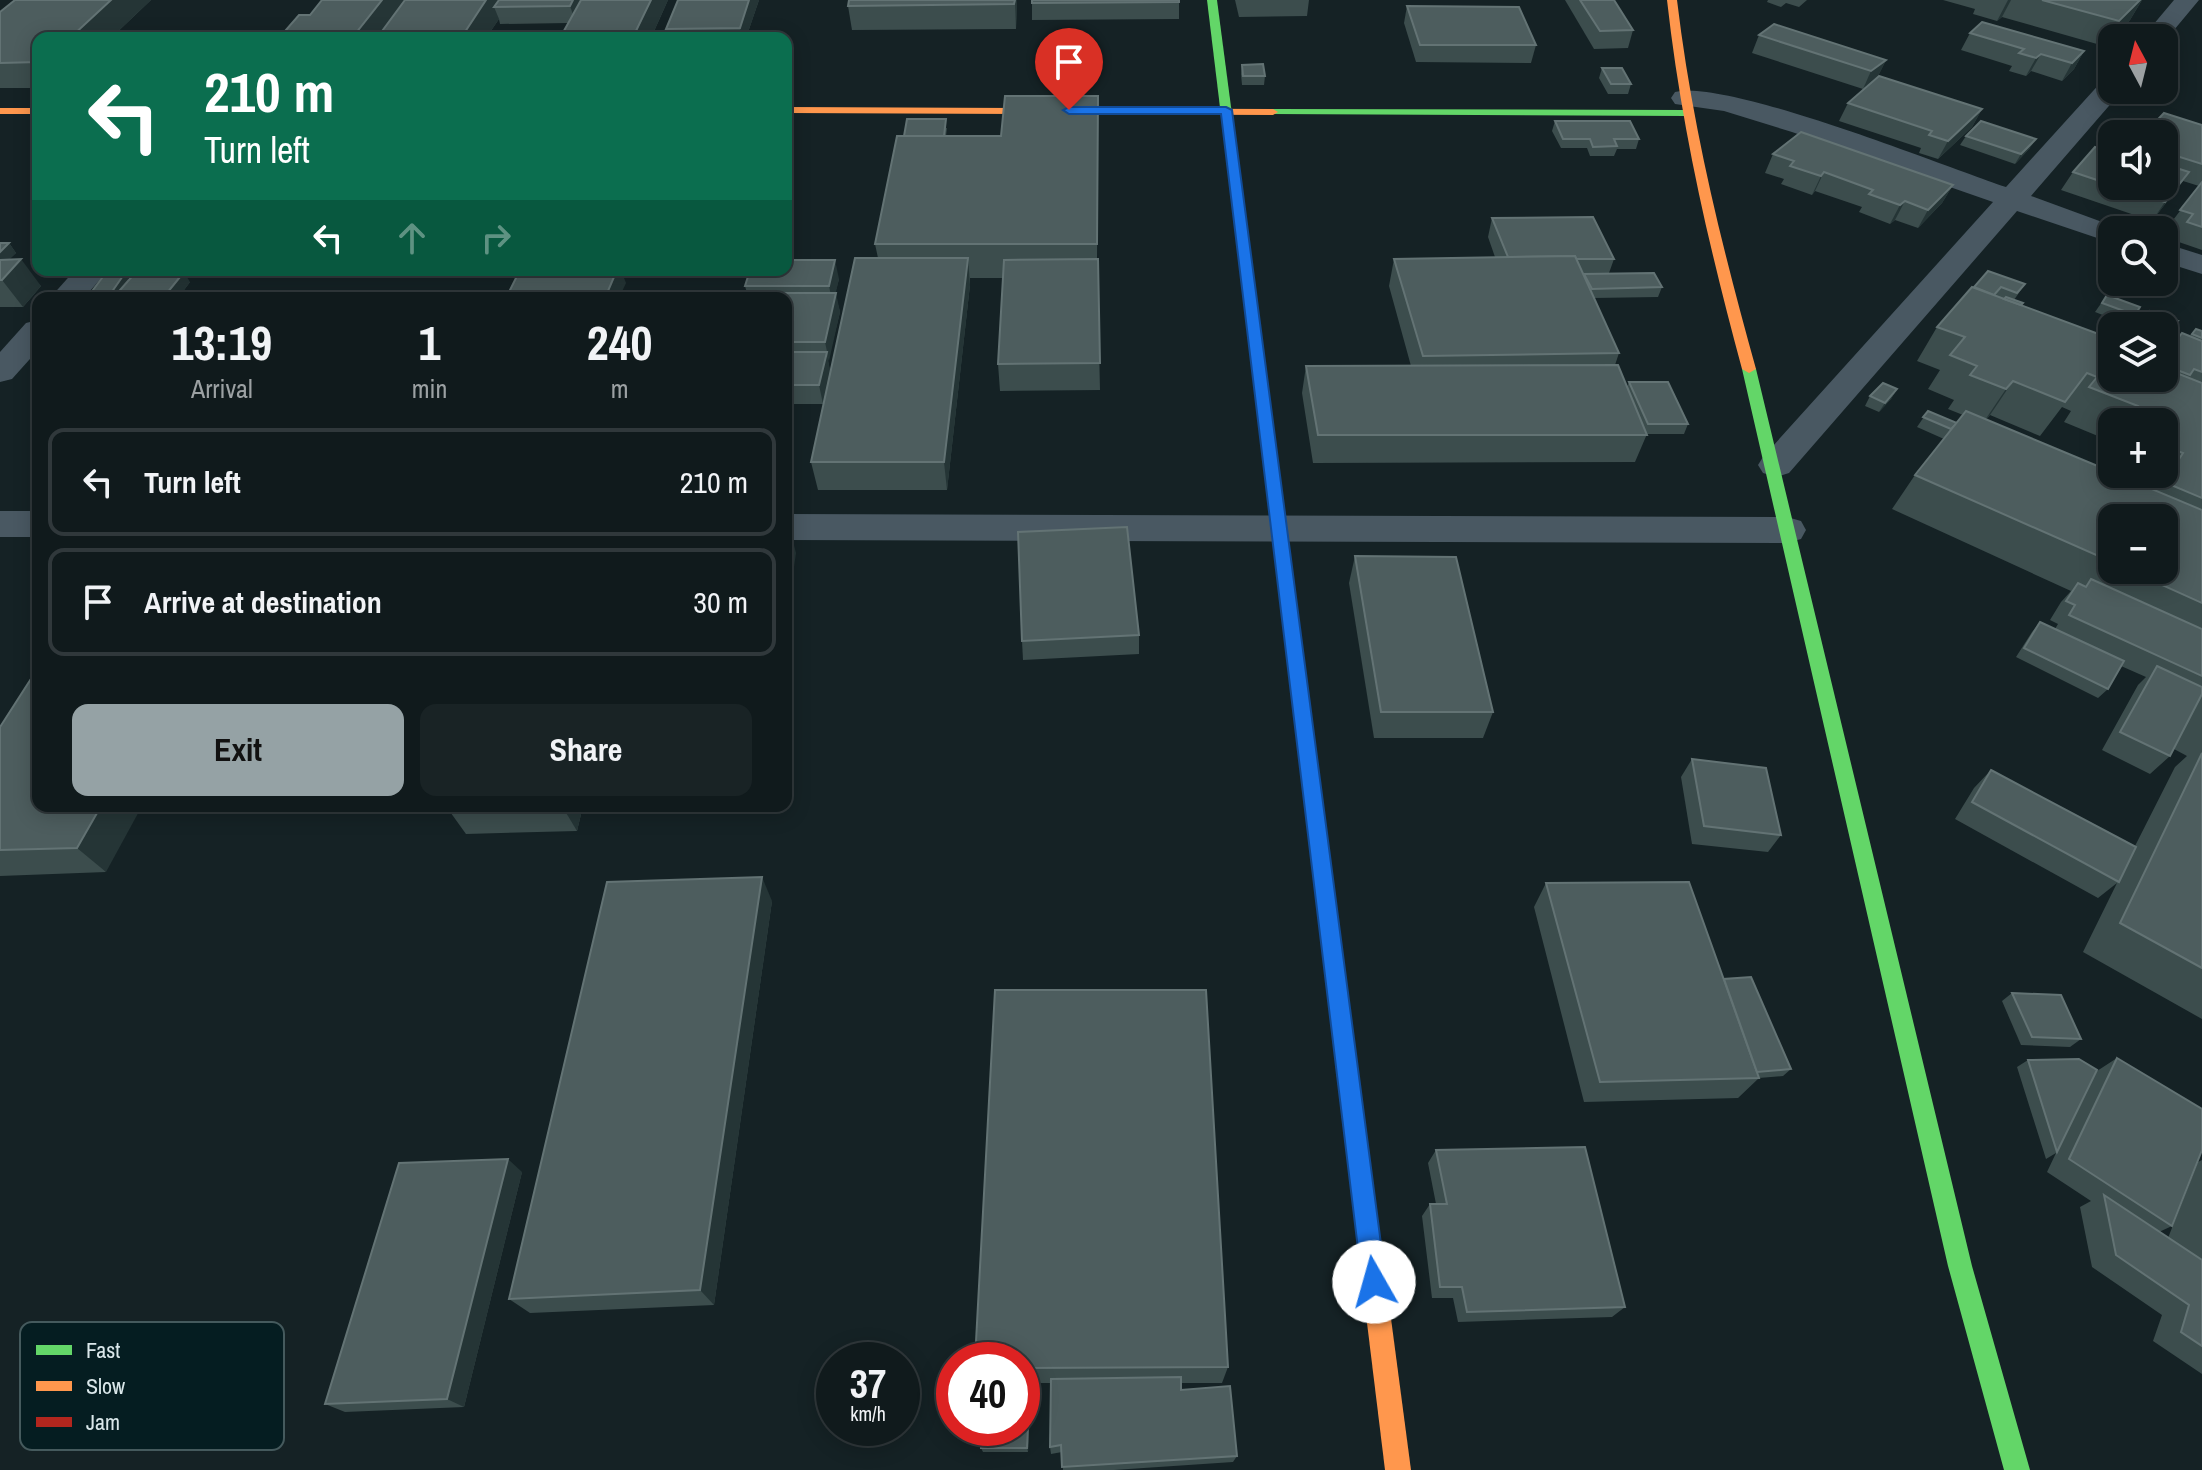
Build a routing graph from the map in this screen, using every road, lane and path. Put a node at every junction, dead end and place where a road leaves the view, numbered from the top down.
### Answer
1 (1212, 0) edge
2 (1672, 0) edge
3 (2187, 0) edge
4 (2166, 24) edge
5 (2098, 102) edge
6 (1685, 106) junction
7 (792, 110) edge
8 (1226, 110) junction
9 (0, 111) edge
10 (32, 111) edge
11 (2012, 200) junction
12 (2098, 229) edge
13 (2178, 257) edge
14 (2202, 265) edge
15 (86, 276) edge
16 (72, 292) edge
17 (32, 337) edge
18 (0, 372) edge
19 (1776, 465) junction
20 (0, 524) edge
21 (32, 524) edge
22 (792, 527) edge
23 (1279, 529) junction
24 (1787, 530) junction
25 (2027, 1466) edge
26 (1398, 1470) edge

1 - 8 street
2 - 6 street
3 - 4 street
5 - 11 street
6 - 8 street
6 - 11 street
6 - 19 street
7 - 8 street
8 - 23 street
9 - 10 street
11 - 12 street
11 - 19 street
13 - 14 street
15 - 16 street
17 - 18 street
19 - 24 street
20 - 21 street
22 - 23 street
23 - 24 street
23 - 26 street
24 - 25 street

